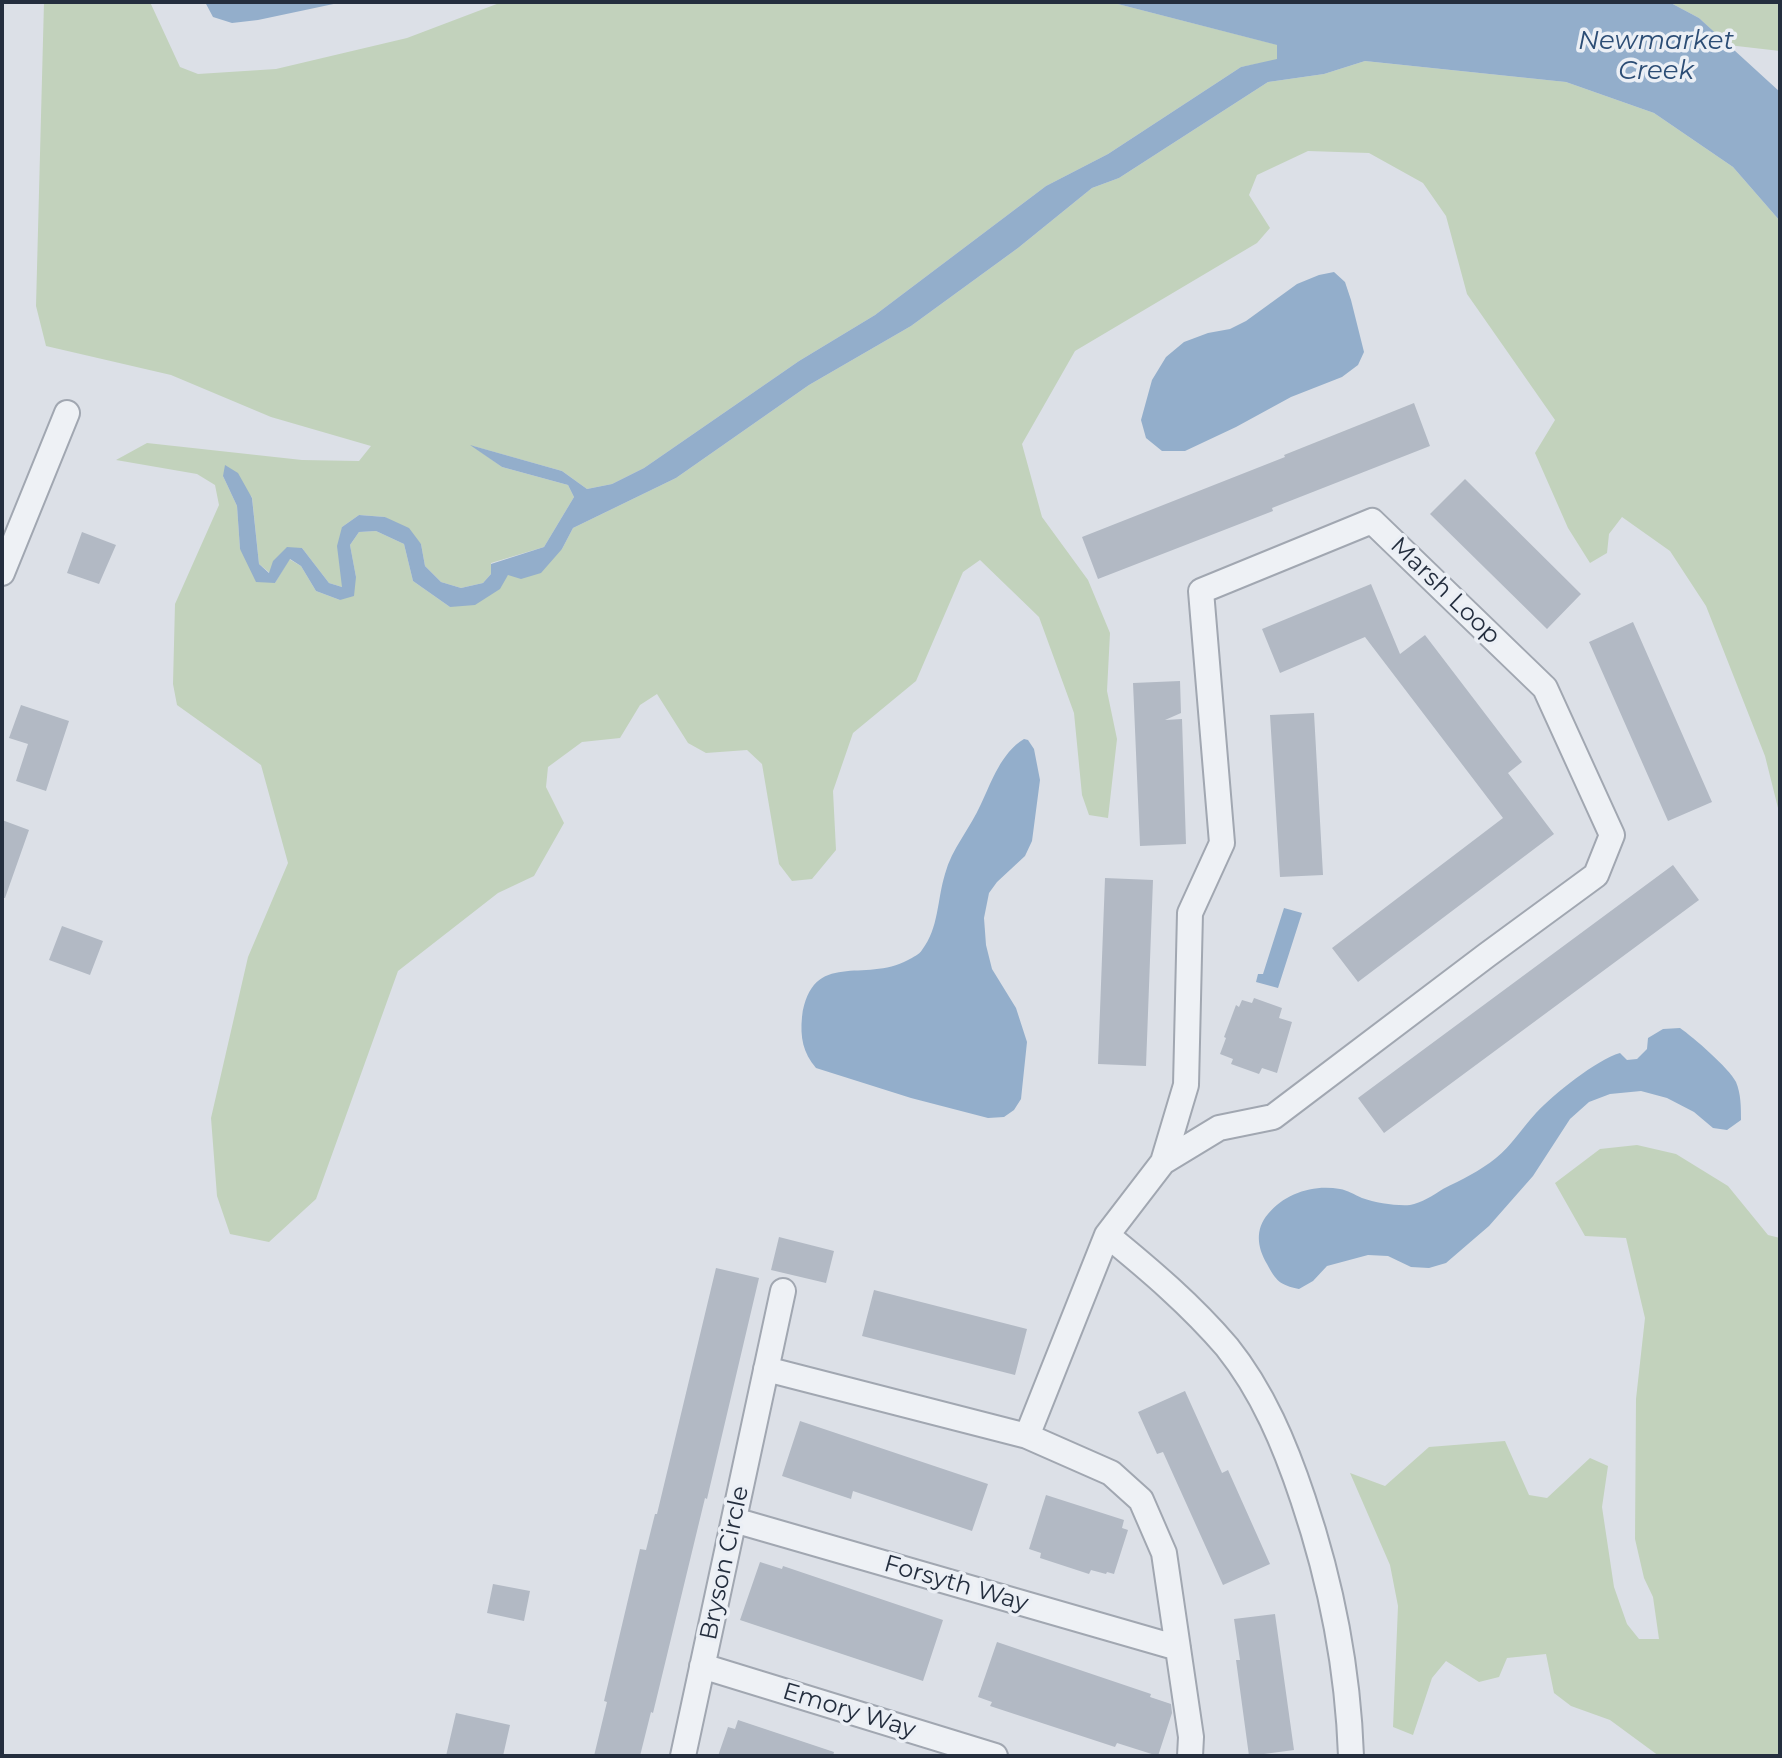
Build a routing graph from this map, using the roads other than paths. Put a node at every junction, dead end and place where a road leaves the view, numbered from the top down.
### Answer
1 (67, 413) dead end
2 (2, 573) edge
3 (1163, 1162) junction
4 (1107, 1235) junction
5 (783, 1291) dead end
6 (766, 1369) junction
7 (1027, 1436) junction
8 (734, 1520) junction
9 (1178, 1648) junction
10 (702, 1666) junction
11 (683, 1756) edge
12 (995, 1756) edge
13 (1190, 1756) edge
14 (1351, 1756) edge

1 - 2 street
3 - 3 street, Marsh Loop
3 - 4 street, Marsh Loop
4 - 7 street
4 - 14 street
5 - 6 street, Bryson Circle
6 - 7 street
6 - 8 street, Bryson Circle
7 - 9 street
8 - 9 street, Forsyth Way
8 - 10 street, Bryson Circle
9 - 13 street
10 - 11 street, Bryson Circle
10 - 12 street, Emory Way

